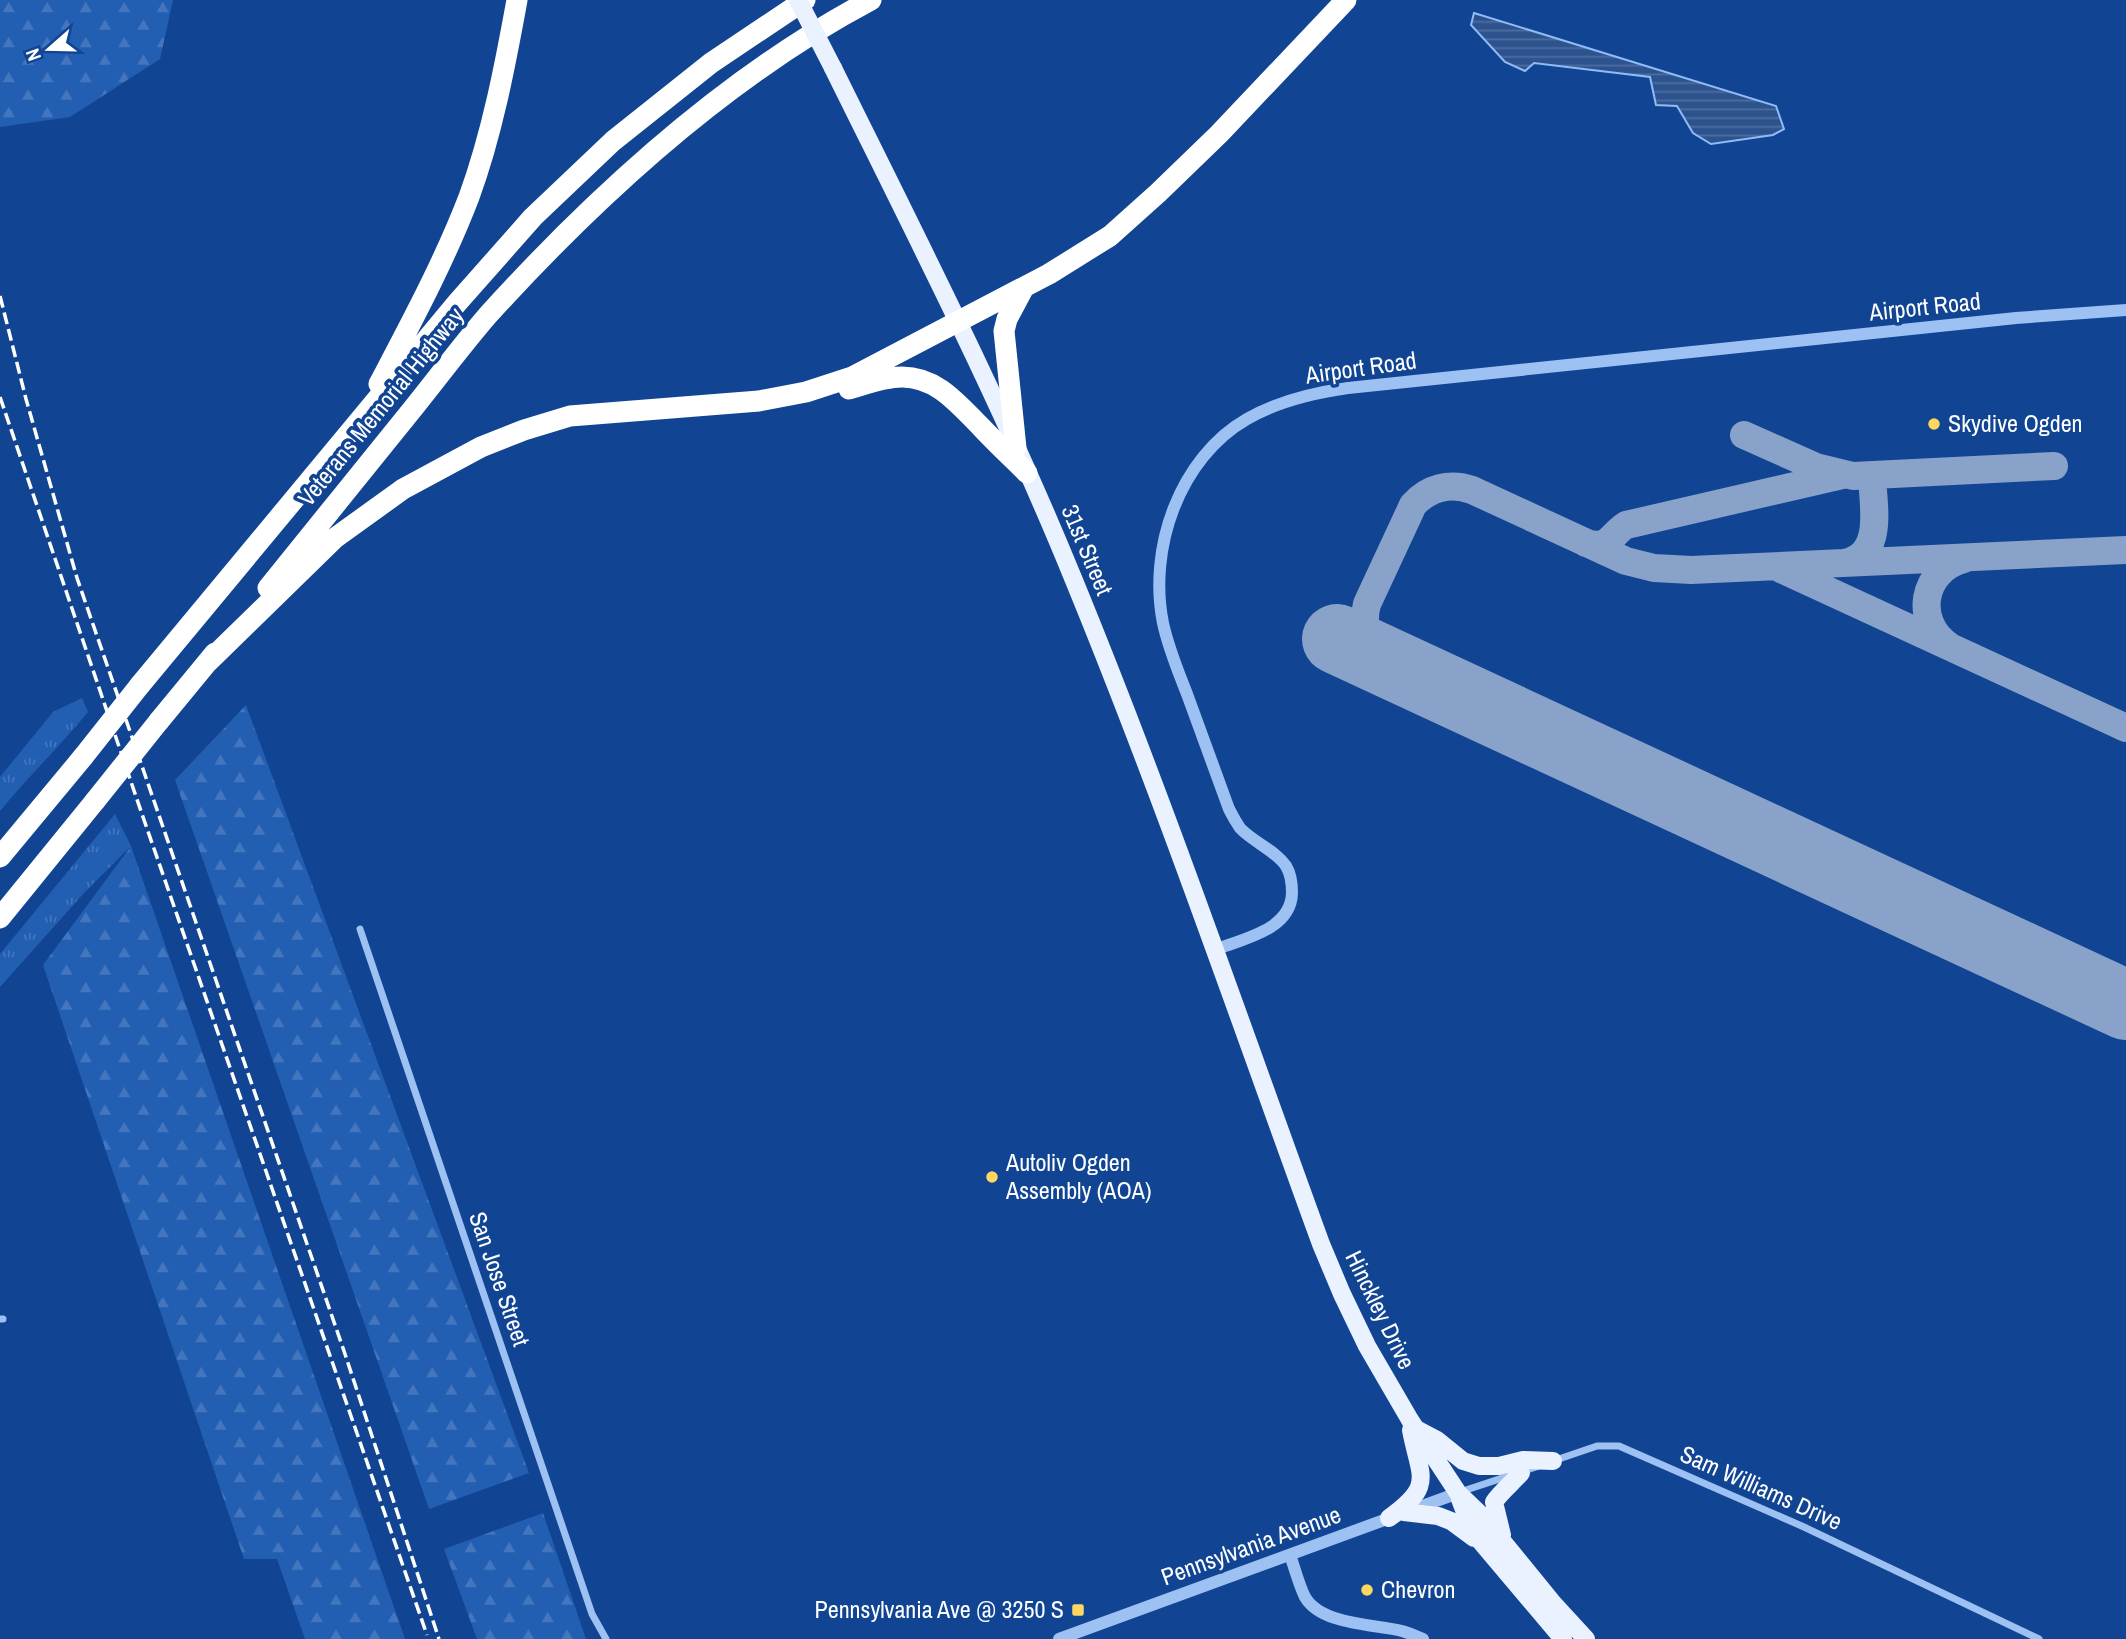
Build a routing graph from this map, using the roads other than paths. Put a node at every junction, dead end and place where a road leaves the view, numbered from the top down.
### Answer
1 (517, 0) edge
2 (798, 0) edge
3 (804, 0) edge
4 (871, 0) edge
5 (1346, 0) edge
6 (1023, 289) junction
7 (2126, 310) edge
8 (958, 322) junction
9 (758, 401) junction
10 (358, 424) junction
11 (1016, 448) junction
12 (1027, 473) junction
13 (208, 662) junction
14 (0, 857) edge
15 (0, 918) edge
16 (360, 929) dead end
17 (1214, 950) junction
18 (1283, 1139) joint
19 (1412, 1424) junction
20 (1553, 1461) junction
21 (1521, 1473) junction
22 (1458, 1493) junction
23 (1396, 1515) junction
24 (1481, 1542) junction
25 (1504, 1542) junction
26 (1290, 1555) junction
27 (606, 1639) edge
28 (1059, 1639) edge
29 (1423, 1639) edge
30 (1563, 1639) edge
31 (1586, 1639) edge
32 (2039, 1639) edge

1 - 10 highway
2 - 8 main road, 31st Street, bridge
3 - 10 highway, Veterans Memorial Highway
4 - 13 highway, Veterans Memorial Highway
5 - 6 highway
6 - 8 highway
6 - 11 highway
7 - 17 street, Airport Road
8 - 9 highway
8 - 11 main road, 31st Street
9 - 12 highway
9 - 13 highway
10 - 14 highway, Veterans Memorial Highway, bridge
11 - 12 main road, 31st Street
12 - 17 main road, 31st Street
13 - 15 highway, Veterans Memorial Highway, bridge
16 - 27 street, San Jose Street
17 - 18 main road, 31st Street
18 - 19 main road, Hinckley Drive
19 - 20 main road
19 - 22 main road, Hinckley Drive
19 - 23 main road
20 - 21 street, Sam Williams Drive
20 - 32 street, Sam Williams Drive
21 - 22 street, Sam Williams Drive
21 - 25 main road
22 - 23 street, Pennsylvania Avenue
22 - 24 main road, Hinckley Drive
22 - 25 main road, Hinckley Drive
23 - 24 main road
23 - 26 street, Pennsylvania Avenue
24 - 30 main road, Hinckley Drive
25 - 31 main road, Hinckley Drive
26 - 28 street, Pennsylvania Avenue
26 - 29 street

